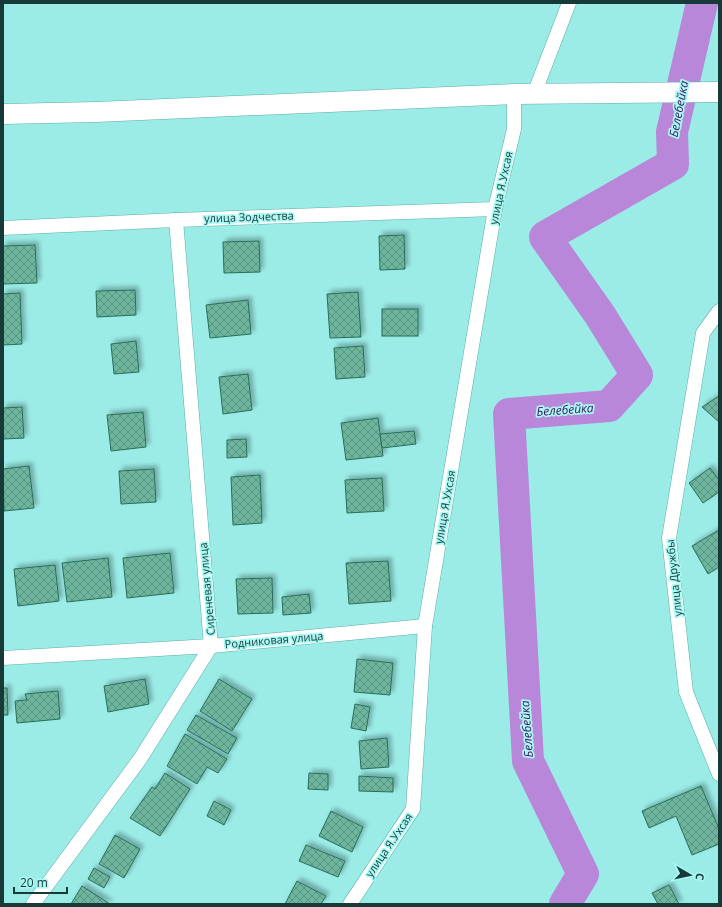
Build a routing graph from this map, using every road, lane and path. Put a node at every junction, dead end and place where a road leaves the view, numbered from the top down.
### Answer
1 (569, 3) edge
2 (719, 92) edge
3 (524, 94) junction
4 (3, 114) edge
5 (495, 209) junction
6 (176, 220) junction
7 (3, 228) edge
8 (719, 311) edge
9 (425, 626) junction
10 (211, 646) junction
11 (3, 658) edge
12 (719, 774) edge
13 (34, 904) edge
14 (350, 904) edge

1 - 3 street, улица Я.Ухсая
2 - 3 main road
3 - 4 main road
3 - 5 street, улица Я.Ухсая
5 - 6 street, улица Зодчества
5 - 9 street, улица Я.Ухсая
6 - 7 street, улица Зодчества
6 - 10 street, Сиреневая улица
8 - 12 street, улица Дружбы
9 - 10 street, Родниковая улица
9 - 14 street, улица Я.Ухсая
10 - 11 street, Родниковая улица
10 - 13 street, Сиреневая улица

